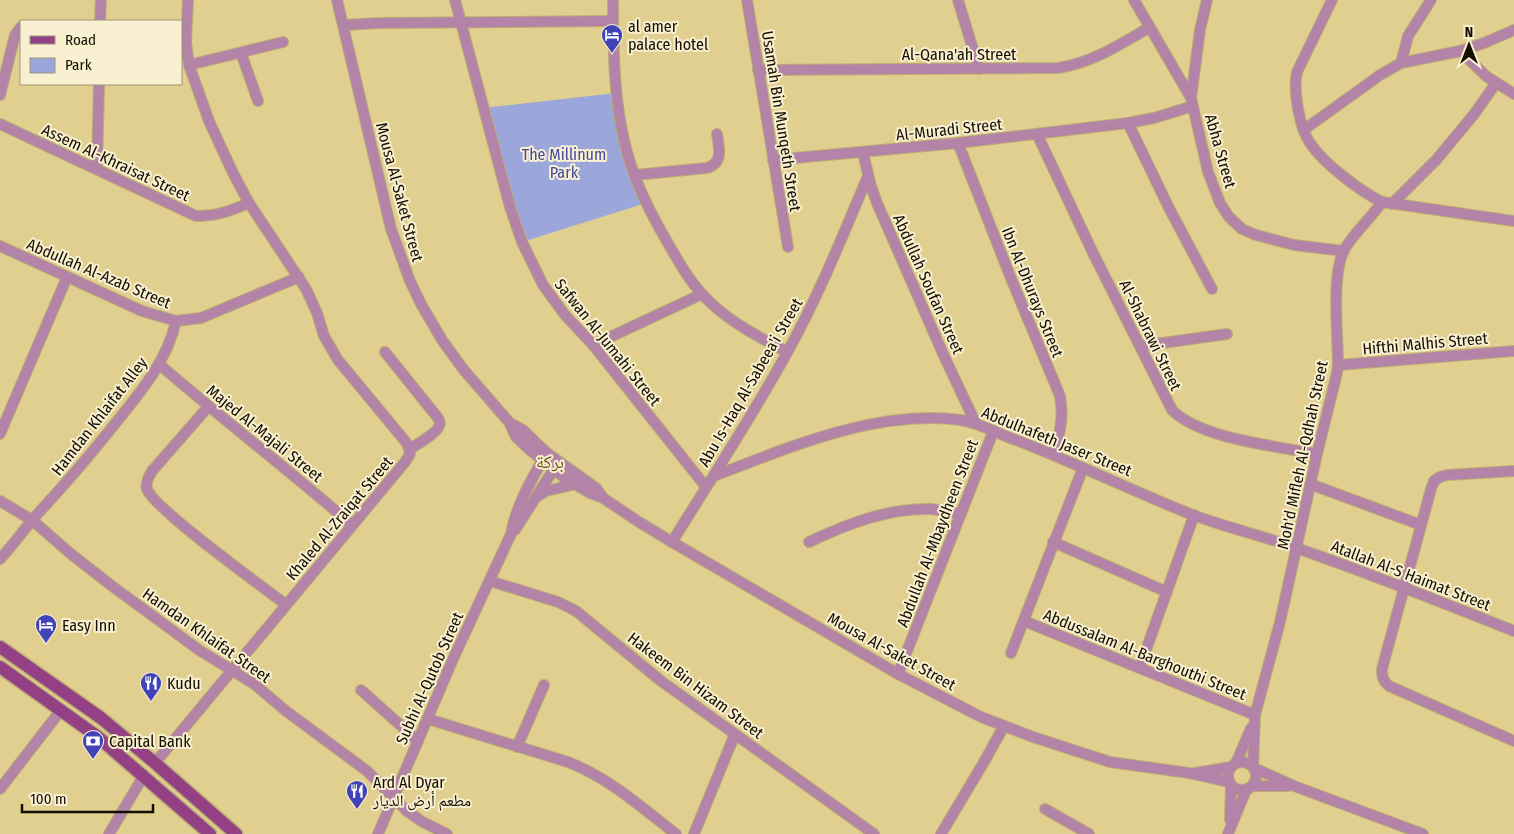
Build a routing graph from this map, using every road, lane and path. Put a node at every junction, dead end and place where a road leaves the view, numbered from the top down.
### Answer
1 (100, 0) edge
2 (188, 0) edge
3 (337, 0) edge
4 (455, 0) edge
5 (613, 0) edge
6 (747, 0) edge
7 (958, 0) edge
8 (1134, 0) edge
9 (1207, 0) edge
10 (1332, 0) edge
11 (1431, 0) edge
12 (100, 20) edge
13 (613, 21) junction
14 (461, 22) junction
15 (343, 25) junction
16 (1150, 27) junction
17 (20, 28) edge
18 (1514, 30) edge
19 (284, 42) dead end
20 (1460, 50) junction
21 (241, 53) junction
22 (1401, 63) junction
23 (189, 66) junction
24 (979, 69) junction
25 (758, 70) junction
26 (1496, 83) junction
27 (99, 85) edge
28 (1514, 94) edge
29 (0, 95) edge
30 (258, 101) dead end
31 (1192, 102) junction
32 (1128, 123) junction
33 (0, 124) edge
34 (1305, 129) junction
35 (717, 134) dead end
36 (1037, 134) junction
37 (958, 143) junction
38 (863, 153) junction
39 (773, 160) junction
40 (97, 169) junction
41 (635, 175) junction
42 (868, 176) junction
43 (249, 203) junction
44 (1387, 203) junction
45 (1514, 221) edge
46 (0, 246) edge
47 (788, 247) dead end
48 (1344, 252) junction
49 (299, 277) junction
50 (67, 278) junction
51 (1212, 290) dead end
52 (702, 294) junction
53 (176, 321) junction
54 (1227, 334) dead end
55 (593, 345) junction
56 (1140, 346) junction
57 (1514, 351) edge
58 (385, 352) dead end
59 (788, 352) junction
60 (159, 364) junction
61 (1338, 365) junction
62 (208, 407) junction
63 (976, 424) junction
64 (993, 432) junction
65 (0, 434) edge
66 (410, 449) junction
67 (1053, 454) junction
68 (1317, 454) junction
69 (545, 457) junction
70 (556, 465) junction
71 (1083, 468) junction
72 (1514, 471) edge
73 (714, 476) junction
74 (576, 484) junction
75 (1310, 484) junction
76 (706, 487) junction
77 (535, 497) junction
78 (603, 498) junction
79 (0, 501) edge
80 (961, 514) junction
81 (1194, 515) junction
82 (32, 520) junction
83 (352, 525) junction
84 (1421, 525) junction
85 (511, 534) junction
86 (672, 542) junction
87 (809, 542) dead end
88 (1053, 542) junction
89 (1297, 548) junction
90 (0, 559) edge
91 (490, 581) junction
92 (1404, 587) junction
93 (1167, 592) junction
94 (286, 604) junction
95 (1024, 621) junction
96 (1514, 631) edge
97 (0, 647) edge
98 (1010, 653) dead end
99 (0, 667) edge
100 (1140, 667) junction
101 (232, 670) junction
102 (898, 674) junction
103 (544, 685) dead end
104 (361, 690) dead end
105 (61, 710) junction
106 (428, 719) junction
107 (1254, 719) junction
108 (1004, 726) junction
109 (736, 734) junction
110 (418, 741) junction
111 (1514, 741) edge
112 (517, 747) junction
113 (155, 763) junction
114 (1234, 765) junction
115 (1253, 768) junction
116 (1190, 774) junction
117 (144, 775) junction
118 (1230, 784) junction
119 (1294, 786) junction
120 (0, 788) edge
121 (1250, 788) junction
122 (394, 798) junction
123 (1045, 809) dead end
124 (219, 820) junction
125 (1229, 830) edge
126 (109, 834) edge
127 (210, 834) edge
128 (236, 834) edge
129 (378, 834) edge
130 (447, 834) edge
131 (676, 834) edge
132 (694, 834) edge
133 (874, 834) edge
134 (941, 834) edge
135 (1089, 834) edge
136 (1423, 834) edge

1 - 12 street
2 - 23 street, Khaled Al-Zraiqat Street
3 - 15 street, Mousa Al-Saket Street
4 - 14 street, Safwan Al-Jumahi Street
5 - 13 street
6 - 25 street, Usamah Bin Munqeth Street
7 - 24 street
8 - 16 street
9 - 31 street, Abha Street
10 - 34 street
11 - 22 street
13 - 14 street
13 - 41 street
14 - 15 street
14 - 55 street, Safwan Al-Jumahi Street
15 - 69 street, Mousa Al-Saket Street
16 - 24 street, Al-Qana'ah Street
16 - 31 street
17 - 29 street
18 - 20 street
19 - 21 street
20 - 22 street
20 - 26 street
21 - 23 street
21 - 30 street
22 - 34 street
23 - 43 street, Khaled Al-Zraiqat Street
24 - 25 street, Al-Qana'ah Street
25 - 39 street, Usamah Bin Munqeth Street
26 - 28 street
26 - 44 street, Moh'd Mifleh Al-Qdhah Street
27 - 40 street
31 - 32 street, Al-Muradi Street
31 - 48 street, Abha Street
32 - 36 street, Al-Muradi Street
32 - 51 street
33 - 40 street, Assem Al-Khraisat Street
34 - 44 street
35 - 41 street
36 - 37 street, Al-Muradi Street
36 - 56 street, Al-Shabrawi Street
37 - 38 street, Al-Muradi Street
37 - 67 street, Ibn Al-Dhurays Street
38 - 39 street, Al-Muradi Street
38 - 42 street, Abdullah Soufan Street
39 - 47 street, Usamah Bin Munqeth Street
40 - 43 street, Assem Al-Khraisat Street
41 - 52 street
42 - 59 street, Abu Is-Haq Al-Sabeea'i Street
42 - 63 street, Abdullah Soufan Street
43 - 49 street, Khaled Al-Zraiqat Street
44 - 45 street
44 - 48 street, Moh'd Mifleh Al-Qdhah Street
46 - 50 street, Abdullah Al-Azab Street
48 - 61 street, Moh'd Mifleh Al-Qdhah Street
49 - 53 street, Abdullah Al-Azab Street
49 - 66 street, Khaled Al-Zraiqat Street
50 - 53 street, Abdullah Al-Azab Street
50 - 65 street
52 - 55 street
52 - 59 street
53 - 60 street, Hamdan Khlaifat Alley
54 - 56 street
55 - 76 street, Safwan Al-Jumahi Street
56 - 68 street, Al-Shabrawi Street
57 - 61 street, Hifthi Malhis Street
58 - 66 street
59 - 73 street, Abu Is-Haq Al-Sabeea'i Street
60 - 62 street, Majed Al-Majali Street
60 - 82 street, Hamdan Khlaifat Alley
61 - 68 street, Moh'd Mifleh Al-Qdhah Street
62 - 83 street, Majed Al-Majali Street
62 - 94 street
63 - 64 street, Abdulhafeth Jaser Street
63 - 73 street, Abdulhafeth Jaser Street
64 - 67 street, Abdulhafeth Jaser Street
64 - 80 street, Abdullah Al-Mbaydheen Street
66 - 83 street, Khaled Al-Zraiqat Street
67 - 71 street, Abdulhafeth Jaser Street
68 - 75 street, Moh'd Mifleh Al-Qdhah Street
69 - 70 street, Mousa Al-Saket Street
69 - 85 street, Subhi Al-Qutob Street
70 - 74 street, Mousa Al-Saket Street
70 - 77 street, Subhi Al-Qutob Street
70 - 78 street, Mousa Al-Saket Street
71 - 81 street, Abdulhafeth Jaser Street
71 - 88 street, Abdussalam Al-Barghouthi Street
72 - 84 street
73 - 76 street, Abu Is-Haq Al-Sabeea'i Street
74 - 77 street
74 - 78 street, Mousa Al-Saket Street
75 - 84 street
75 - 89 street, Moh'd Mifleh Al-Qdhah Street
76 - 86 street, Abu Is-Haq Al-Sabeea'i Street
77 - 85 street, Subhi Al-Qutob Street
78 - 86 street, Mousa Al-Saket Street
79 - 82 street, Hamdan Khlaifat Street
80 - 87 street
80 - 102 street, Abdullah Al-Mbaydheen Street
81 - 89 street, Abdulhafeth Jaser Street
81 - 93 street
82 - 90 street, Hamdan Khlaifat Alley
82 - 101 street, Hamdan Khlaifat Street
83 - 94 street, Khaled Al-Zraiqat Street
84 - 92 street
85 - 91 street, Subhi Al-Qutob Street
86 - 102 street, Mousa Al-Saket Street
88 - 93 street
88 - 95 street, Abdussalam Al-Barghouthi Street
89 - 92 street, Atallah Al-S Haimat Street
89 - 107 street, Moh'd Mifleh Al-Qdhah Street
91 - 106 street, Subhi Al-Qutob Street
91 - 109 street, Hakeem Bin Hizam Street
92 - 96 street, Atallah Al-S Haimat Street
92 - 111 street
93 - 100 street
94 - 101 street, Khaled Al-Zraiqat Street
95 - 98 street, Abdussalam Al-Barghouthi Street
95 - 100 street, Abdussalam Al-Barghouthi Street
97 - 113 main road
99 - 105 main road
100 - 107 street, Abdussalam Al-Barghouthi Street
101 - 113 street, Khaled Al-Zraiqat Street
101 - 122 street, Hamdan Khlaifat Street
102 - 108 street, Mousa Al-Saket Street
103 - 112 street
104 - 110 street
105 - 117 main road
105 - 120 street
106 - 110 street, Subhi Al-Qutob Street
106 - 112 street
107 - 114 street, Moh'd Mifleh Al-Qdhah Street
107 - 115 street, Moh'd Mifleh Al-Qdhah Street
108 - 116 street, Mousa Al-Saket Street
108 - 134 street
109 - 132 street
109 - 133 street, Hakeem Bin Hizam Street
110 - 122 street, Subhi Al-Qutob Street
112 - 131 street
113 - 124 main road
114 - 115 street
114 - 116 street, Mousa Al-Saket Street
114 - 118 street
115 - 119 street
115 - 121 street
116 - 118 street, Mousa Al-Saket Street
117 - 126 street
117 - 127 main road
118 - 121 street
118 - 125 street
119 - 121 street
119 - 136 street
121 - 125 street
122 - 129 street, Subhi Al-Qutob Street
122 - 130 street, Hamdan Khlaifat Street
123 - 135 street
124 - 127 main road
124 - 128 main road

